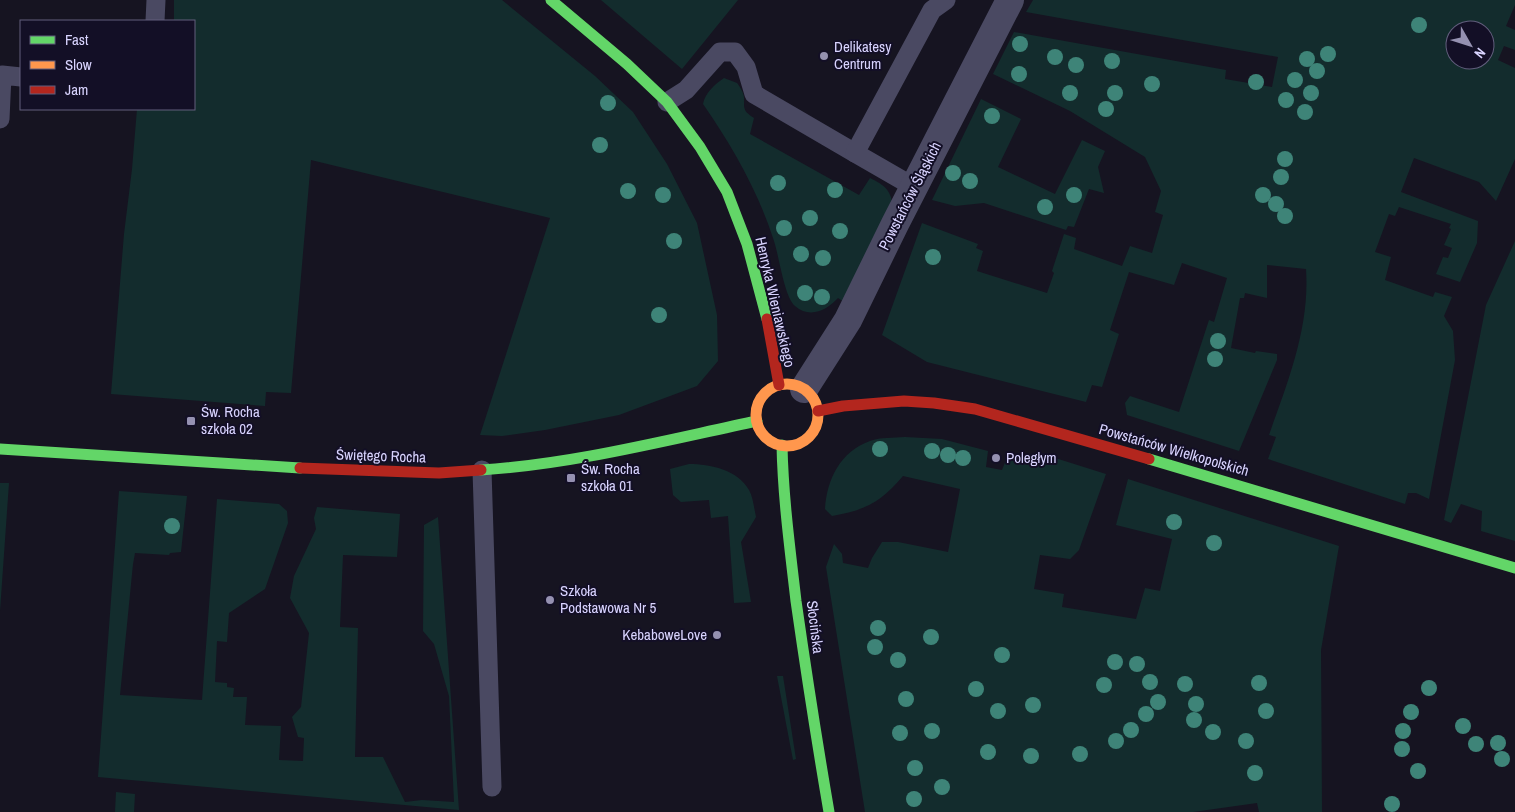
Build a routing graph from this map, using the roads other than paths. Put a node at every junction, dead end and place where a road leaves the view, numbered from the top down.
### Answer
1 (156, 0) edge
2 (551, 0) edge
3 (946, 0) edge
4 (1010, 0) edge
5 (155, 20) edge
6 (20, 77) edge
7 (666, 102) junction
8 (0, 119) edge
9 (855, 153) junction
10 (914, 187) junction
11 (800, 395) junction
12 (757, 421) junction
13 (782, 446) junction
14 (0, 449) edge
15 (482, 470) junction
16 (1515, 568) edge
17 (492, 787) dead end
18 (829, 812) edge

1 - 5 lane
2 - 7 street, Henryka Wieniawskiego
3 - 9 lane
4 - 10 street, Powstańców Śląskich
6 - 8 lane
7 - 9 lane
7 - 11 street, Henryka Wieniawskiego
9 - 10 lane
10 - 11 street, Powstańców Śląskich
11 - 12 street
11 - 13 street
11 - 16 street, Powstańców Wielkopolskich
12 - 13 street
12 - 15 street, Świętego Rocha
13 - 18 street, Słocińska
14 - 15 street, Świętego Rocha
15 - 17 lane

